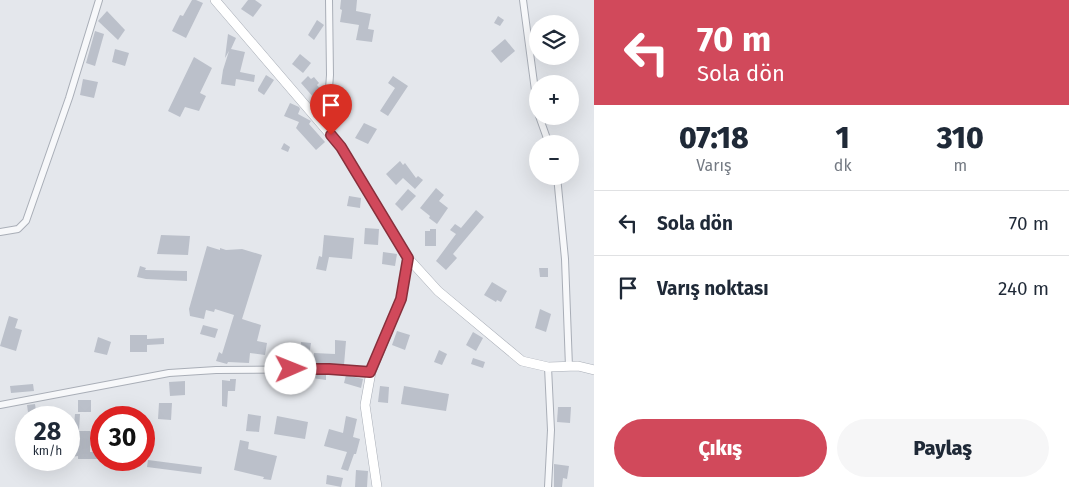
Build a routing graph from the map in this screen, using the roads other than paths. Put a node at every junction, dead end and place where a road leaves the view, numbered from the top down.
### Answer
1 (100, 0) edge
2 (215, 0) edge
3 (329, 0) edge
4 (523, 0) edge
5 (533, 75) edge
6 (320, 122) junction
7 (558, 185) edge
8 (0, 232) edge
9 (408, 258) junction
10 (548, 367) junction
11 (569, 367) junction
12 (594, 370) edge
13 (370, 372) junction
14 (0, 405) edge
15 (377, 487) edge
16 (548, 487) edge

1 - 8 street
2 - 6 street
3 - 6 street
4 - 5 street
6 - 9 street
7 - 11 street
9 - 10 street
9 - 13 street
10 - 11 street
10 - 16 street
11 - 12 street
13 - 14 street
13 - 15 street

